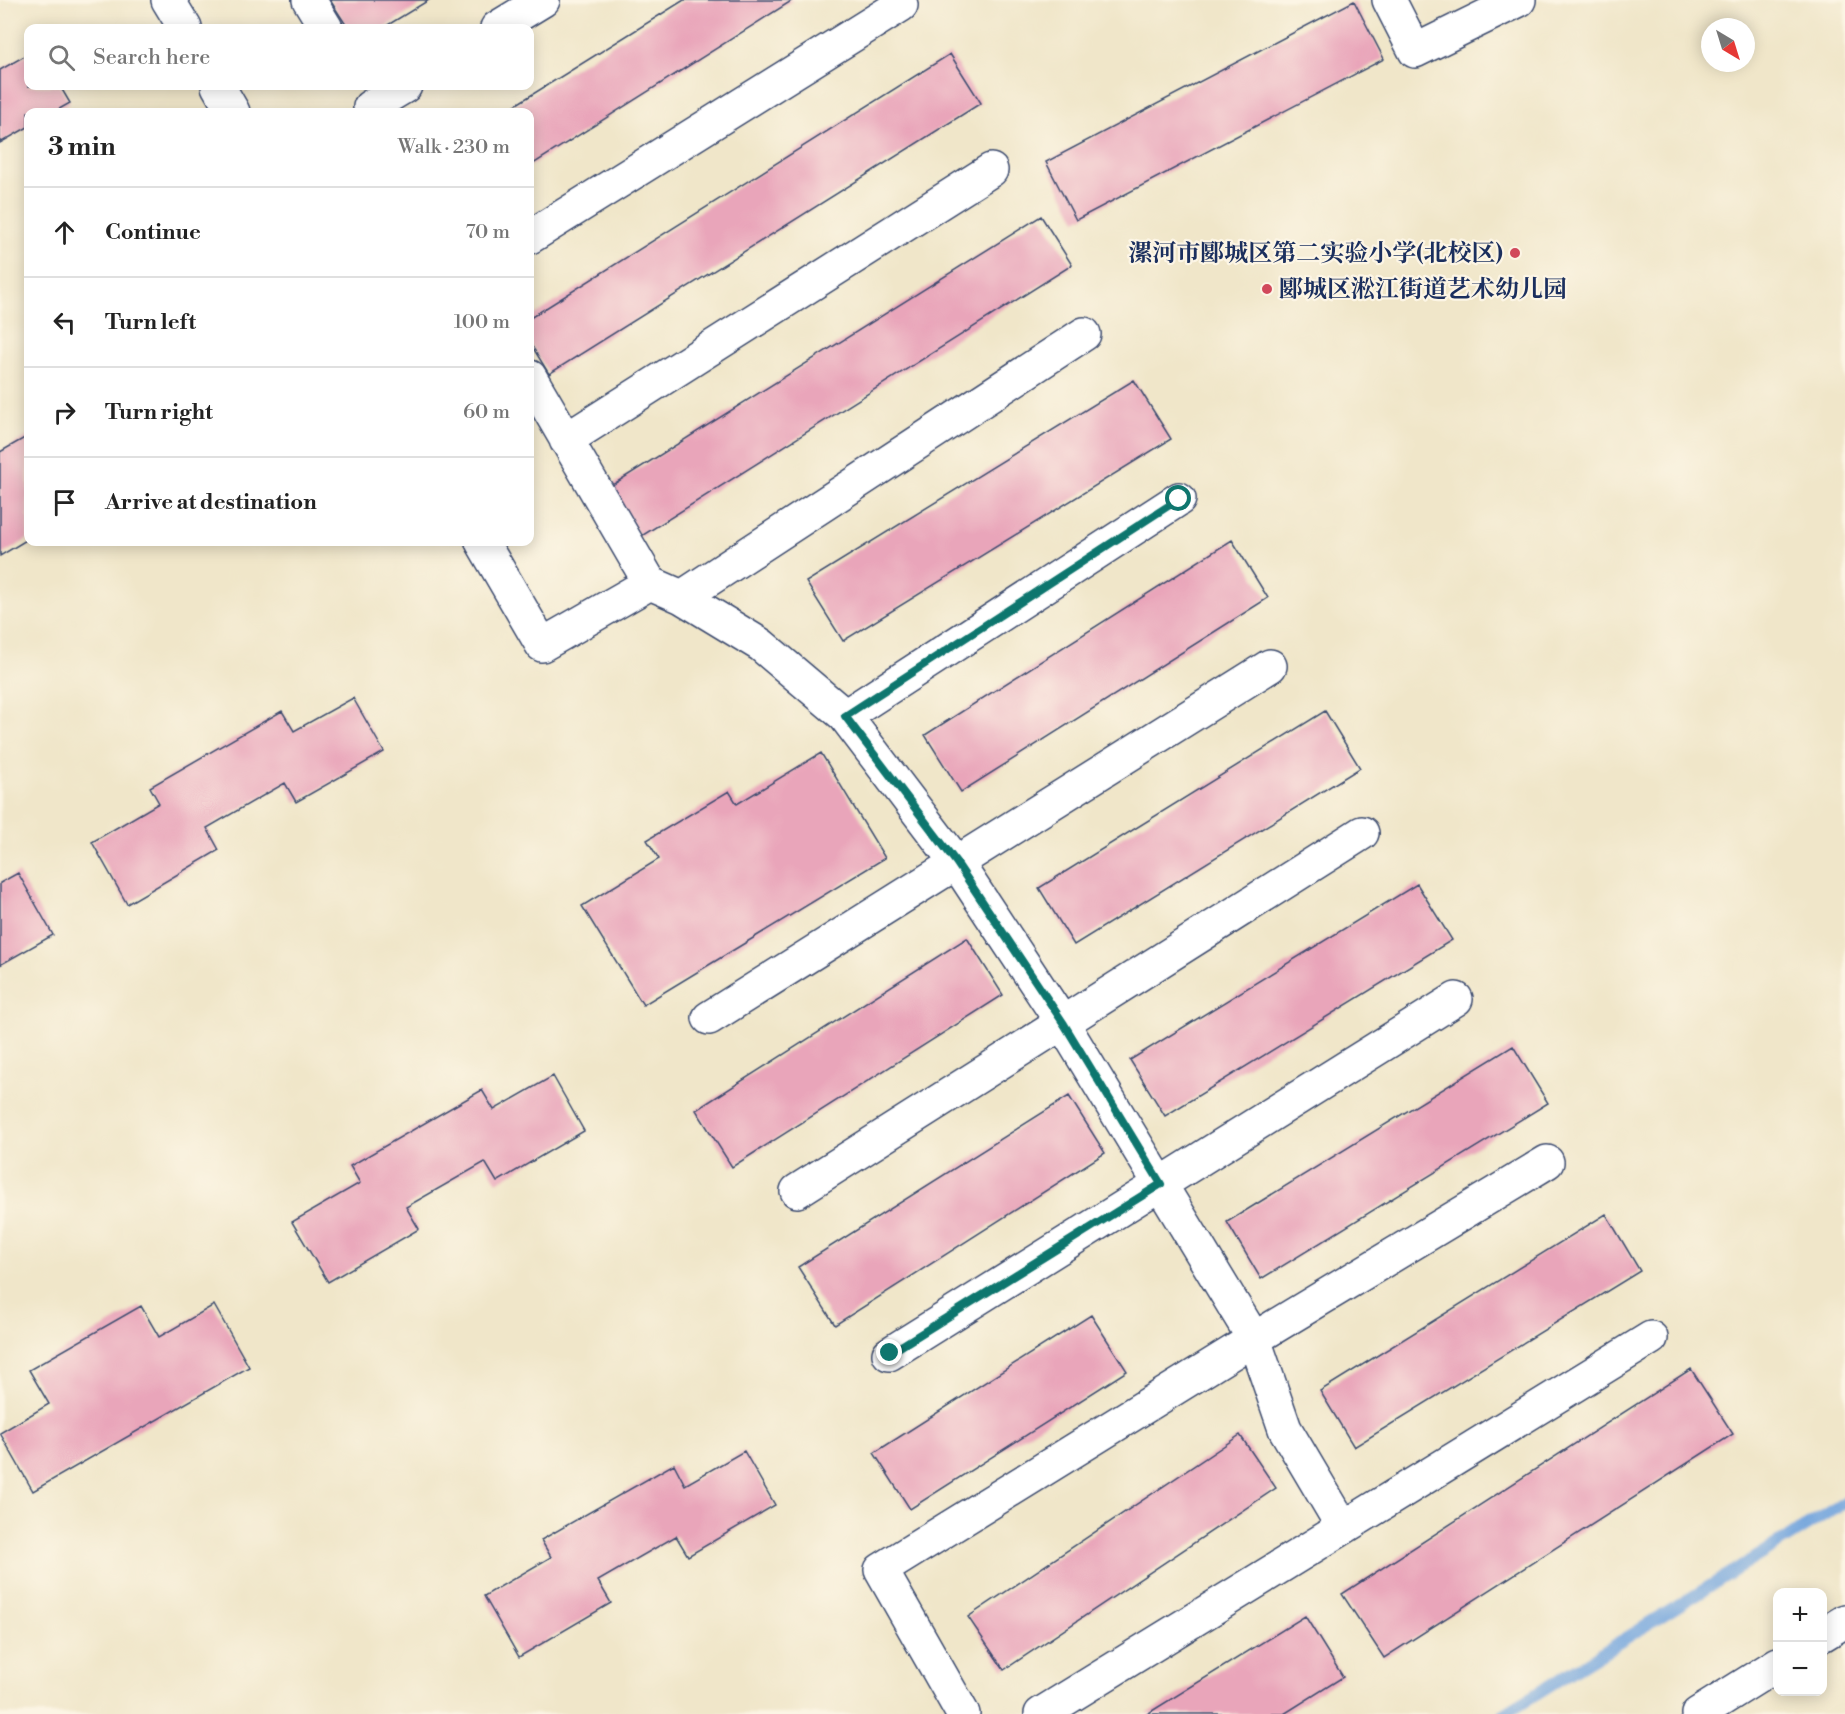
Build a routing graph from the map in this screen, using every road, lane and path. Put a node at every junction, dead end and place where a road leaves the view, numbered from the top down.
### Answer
1 (309, 0) edge
2 (543, 0) edge
3 (1389, 0) edge
4 (1520, 0) edge
5 (901, 5) dead end
6 (324, 24) edge
7 (504, 24) edge
8 (220, 90) edge
9 (396, 90) edge
10 (367, 102) edge
11 (231, 108) edge
12 (991, 170) dead end
13 (534, 234) edge
14 (1084, 334) dead end
15 (534, 384) edge
16 (566, 440) junction
17 (1179, 499) dead end
18 (484, 546) edge
19 (650, 583) junction
20 (682, 597) junction
21 (1270, 666) dead end
22 (845, 716) junction
23 (1362, 833) dead end
24 (956, 862) junction
25 (1456, 999) dead end
26 (709, 1017) dead end
27 (1064, 1024) junction
28 (1547, 1162) dead end
29 (1161, 1184) junction
30 (797, 1191) dead end
31 (1651, 1338) dead end
32 (1254, 1339) junction
33 (890, 1353) dead end
34 (1343, 1527) junction
35 (1845, 1621) edge
36 (1827, 1632) edge
37 (1773, 1667) edge
38 (963, 1714) edge
39 (1041, 1714) edge
40 (1698, 1714) edge

1 - 6 street
2 - 7 street
3 - 4 street
5 - 13 street
8 - 11 street
9 - 10 street
12 - 16 street
14 - 20 street
15 - 16 street
16 - 19 street
17 - 22 street
18 - 19 street
19 - 20 street
20 - 22 street
21 - 24 street
22 - 24 street
23 - 27 street
24 - 26 street
24 - 27 street
25 - 29 street
27 - 29 street
27 - 30 street
28 - 32 street
29 - 32 street
29 - 33 street
31 - 34 street
32 - 34 street
32 - 38 street
34 - 39 street
35 - 36 street
37 - 40 street

